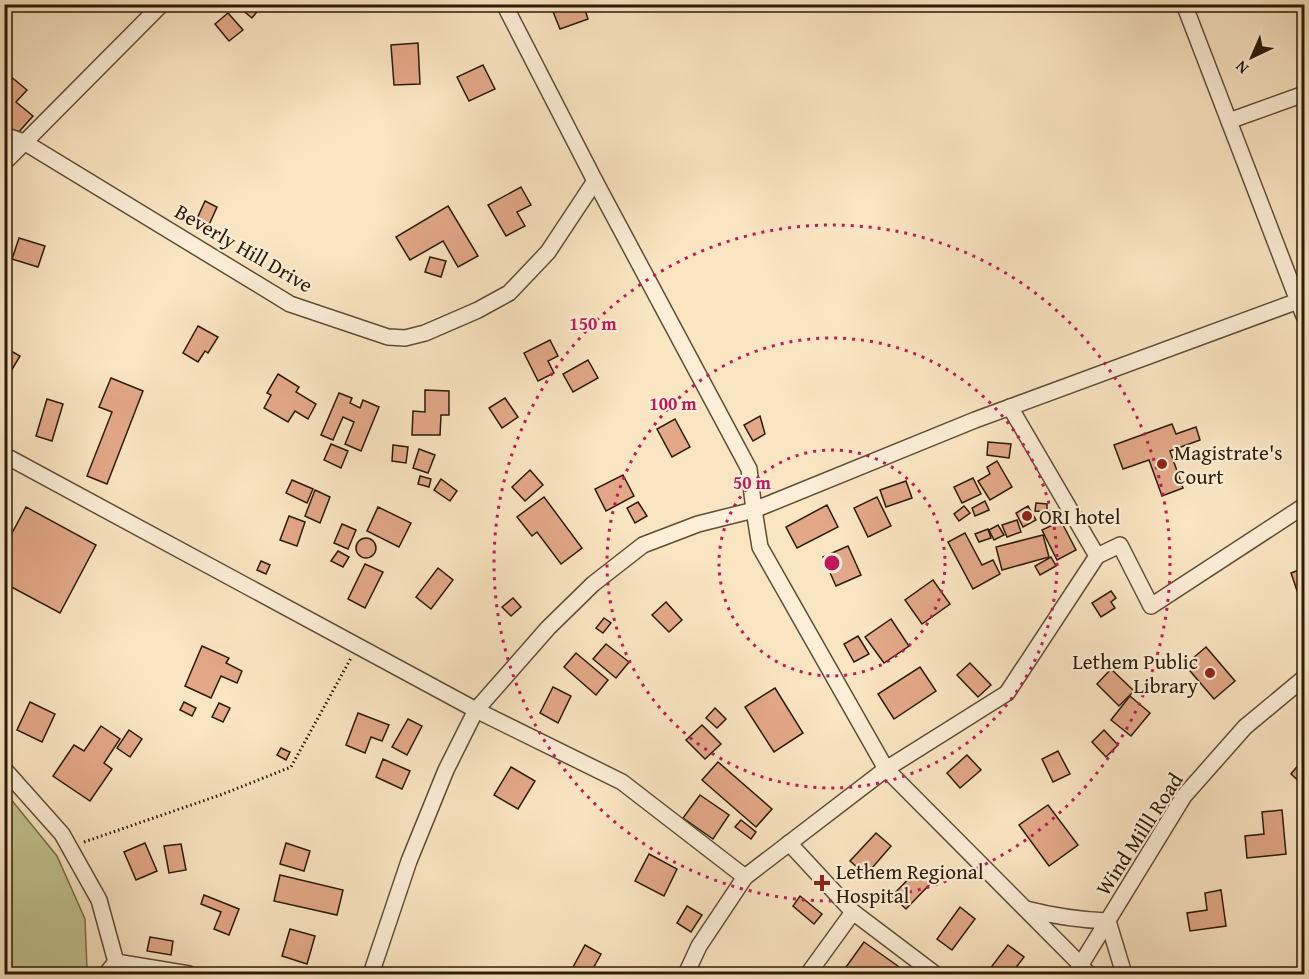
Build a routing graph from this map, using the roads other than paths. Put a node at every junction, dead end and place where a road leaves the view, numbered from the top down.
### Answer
1 (162, 4) edge
2 (504, 4) edge
3 (1184, 4) edge
4 (1305, 94) edge
5 (1229, 121) junction
6 (4, 135) edge
7 (24, 142) junction
8 (4, 163) edge
9 (594, 181) junction
10 (1298, 301) junction
11 (1305, 316) edge
12 (1010, 407) junction
13 (4, 455) edge
14 (1305, 507) edge
15 (754, 510) junction
16 (1097, 556) junction
17 (1305, 678) edge
18 (476, 710) junction
19 (4, 769) edge
20 (886, 769) junction
21 (789, 843) junction
22 (745, 877) junction
23 (1026, 909) junction
24 (854, 912) junction
25 (1108, 921) junction
26 (116, 962) junction
27 (1081, 971) edge
28 (106, 975) edge
29 (189, 975) edge
30 (371, 975) edge
31 (686, 975) edge
32 (808, 975) edge
33 (934, 975) edge
34 (1124, 975) edge

1 - 7 street
2 - 9 street
3 - 5 street
4 - 5 street
5 - 10 street
6 - 7 street, Beverly Hill Drive
7 - 8 street
7 - 9 street, Beverly Hill Drive
9 - 15 street
10 - 11 street
10 - 12 street
12 - 15 street
12 - 16 street
13 - 18 street
14 - 16 street
15 - 18 street
15 - 20 street
16 - 20 street
17 - 25 street, Wind Milll Road
18 - 22 street
18 - 30 street
19 - 26 street
20 - 21 street
20 - 23 street
21 - 22 street
21 - 24 street
22 - 31 street
23 - 25 street
23 - 27 street
24 - 32 street
24 - 33 street
25 - 27 street, Wind Milll Road
25 - 34 street
26 - 28 street
26 - 29 street

